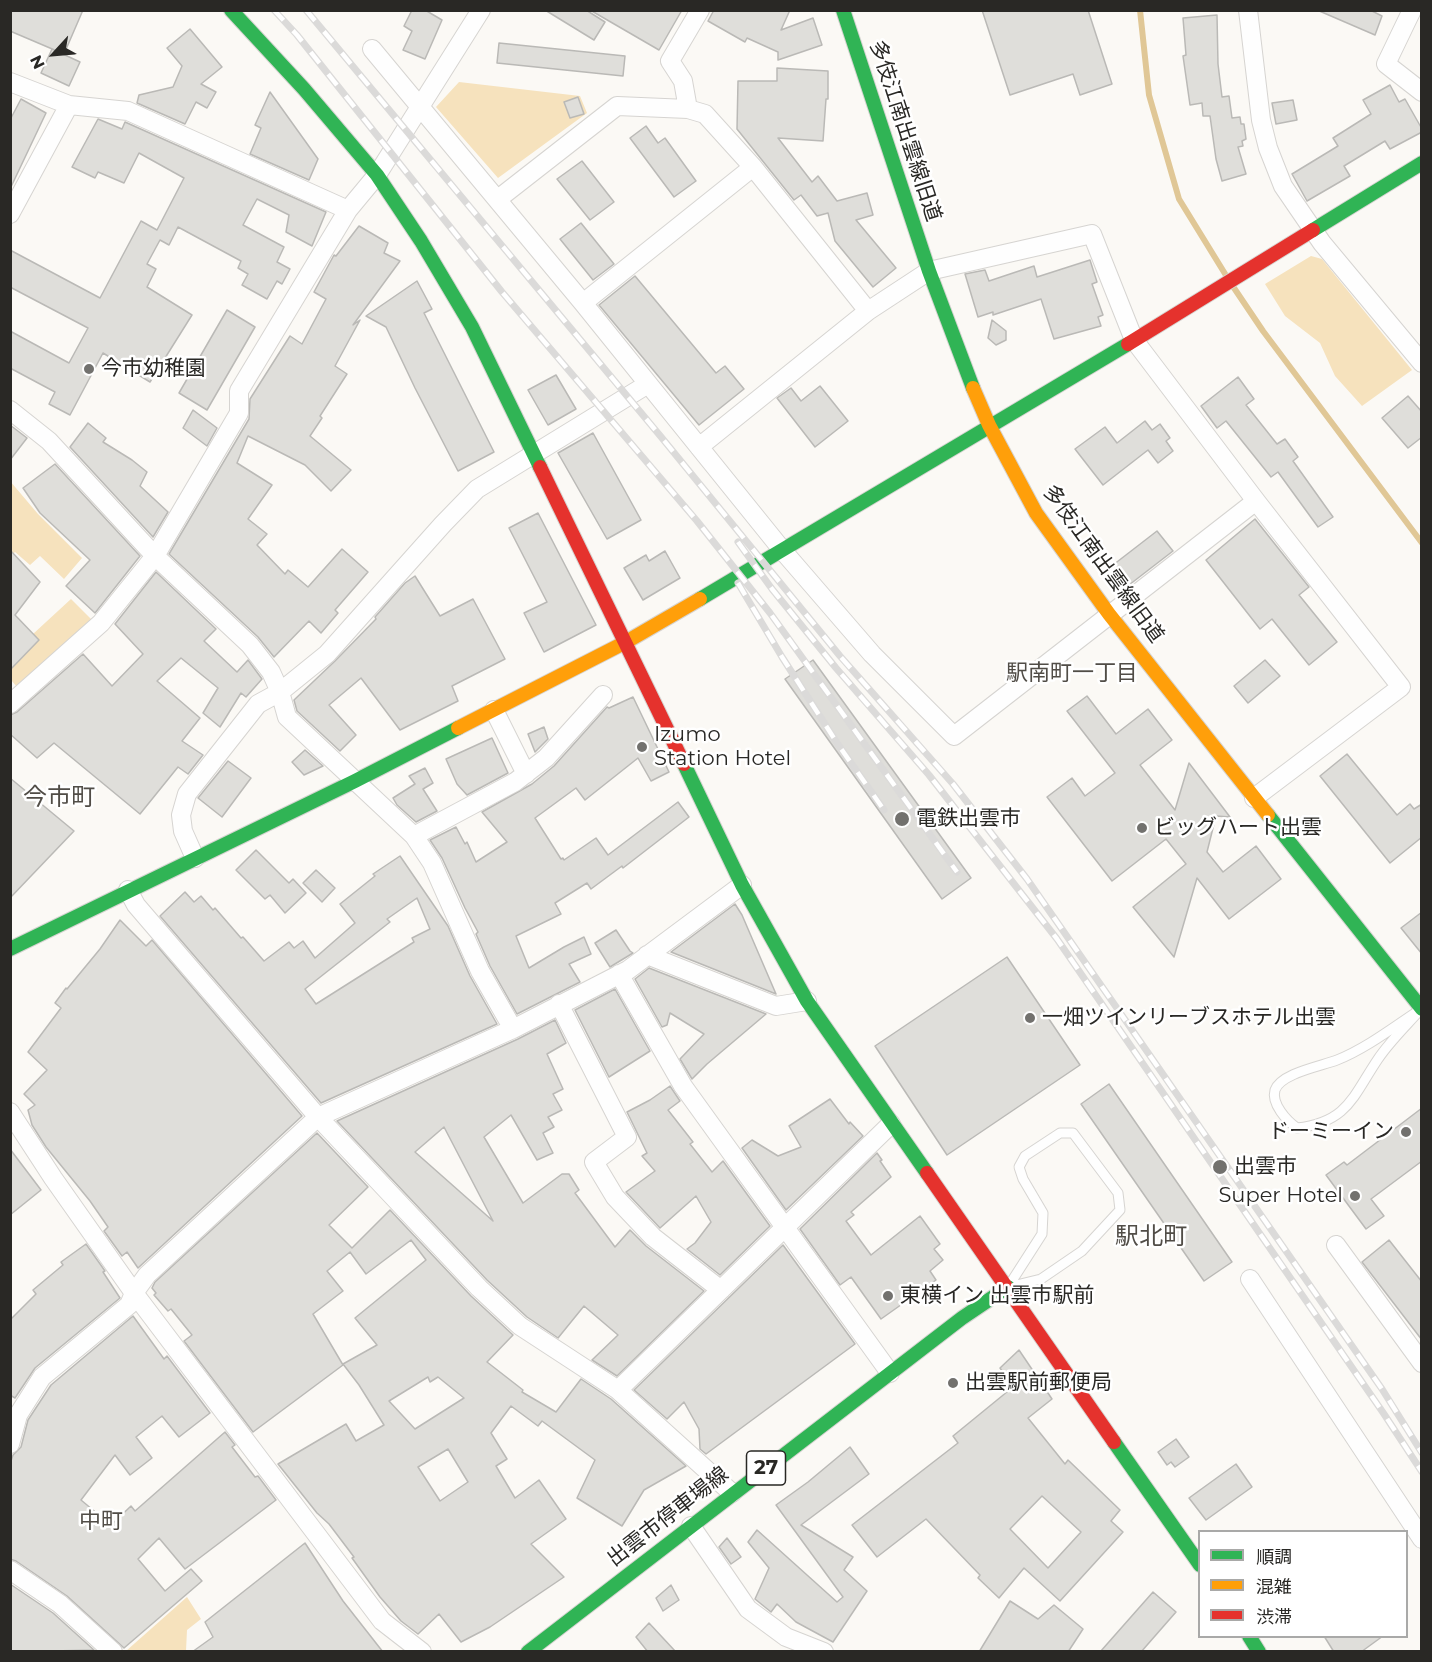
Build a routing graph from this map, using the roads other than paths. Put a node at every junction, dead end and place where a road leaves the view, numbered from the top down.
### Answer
1 (231, 10) edge
2 (482, 10) edge
3 (700, 10) edge
4 (843, 10) edge
5 (1248, 10) edge
6 (1412, 10) edge
7 (372, 49) dead end
8 (10, 82) edge
9 (1422, 92) edge
10 (69, 105) junction
11 (420, 108) junction
12 (688, 109) junction
13 (1422, 163) edge
14 (753, 167) junction
15 (377, 175) junction
16 (498, 199) junction
17 (348, 210) junction
18 (10, 214) edge
19 (1312, 229) junction
20 (929, 271) junction
21 (583, 303) junction
22 (868, 311) junction
23 (1134, 340) junction
24 (1422, 363) edge
25 (648, 384) junction
26 (10, 410) edge
27 (989, 425) junction
28 (699, 447) junction
29 (535, 454) junction
30 (1256, 501) junction
31 (783, 551) junction
32 (156, 556) junction
33 (1109, 614) junction
34 (626, 642) junction
35 (280, 692) junction
36 (603, 695) dead end
37 (10, 704) edge
38 (494, 710) junction
39 (526, 774) junction
40 (356, 781) junction
41 (1254, 798) junction
42 (414, 836) junction
43 (195, 858) junction
44 (742, 885) junction
45 (128, 890) junction
46 (10, 949) edge
47 (647, 955) junction
48 (619, 974) junction
49 (807, 1001) junction
50 (559, 1004) junction
51 (1421, 1009) edge
52 (513, 1029) junction
53 (10, 1112) edge
54 (318, 1118) junction
55 (891, 1124) junction
56 (785, 1227) junction
57 (1336, 1245) dead end
58 (1250, 1279) dead end
59 (1008, 1287) junction
60 (721, 1290) junction
61 (134, 1293) junction
62 (1422, 1363) edge
63 (890, 1373) junction
64 (618, 1390) junction
65 (10, 1444) edge
66 (732, 1494) junction
67 (691, 1526) junction
68 (1422, 1539) edge
69 (1198, 1562) edge
70 (10, 1570) edge
71 (1250, 1638) edge
72 (113, 1652) edge
73 (422, 1652) edge
74 (528, 1652) edge
75 (824, 1652) edge
76 (1260, 1652) edge

1 - 15 street
2 - 11 street
3 - 12 street
4 - 20 street, 多伎江南出雲線旧道
5 - 19 street
6 - 9 street
7 - 11 street
8 - 10 street
10 - 17 street
10 - 18 street
11 - 15 street
11 - 16 street
12 - 14 street
12 - 16 street
13 - 19 street
14 - 21 street
14 - 22 street
15 - 17 street
15 - 29 street
16 - 21 street
17 - 32 street
19 - 23 street
19 - 24 street
20 - 22 street
20 - 23 street
20 - 27 street, 多伎江南出雲線旧道
21 - 25 street
22 - 28 street
23 - 27 street
23 - 30 street
25 - 28 street
25 - 29 street
26 - 32 street
27 - 31 street
27 - 33 street, 多伎江南出雲線旧道
28 - 31 street
29 - 34 street
29 - 35 street
30 - 33 street
30 - 41 street
31 - 33 street
31 - 34 street
32 - 35 street
32 - 37 street
33 - 41 street, 多伎江南出雲線旧道
34 - 38 street
34 - 44 street
35 - 40 street
35 - 43 street
36 - 39 street
38 - 39 street
38 - 40 street
39 - 42 street
40 - 42 street
40 - 43 street
41 - 51 street, 多伎江南出雲線旧道
42 - 52 street
43 - 45 street
44 - 47 street
44 - 49 street
45 - 46 street
45 - 54 street
47 - 48 street
47 - 49 street
48 - 50 street
48 - 56 street
49 - 55 street
50 - 52 street
50 - 60 street
51 - 51 lane
52 - 54 street
53 - 61 street
54 - 61 street
54 - 64 street
55 - 56 street
55 - 59 street
56 - 60 street
56 - 63 street
57 - 62 street
58 - 68 street
59 - 59 lane
59 - 63 street, 出雲市停車場線 / 27
59 - 69 street
60 - 64 street
61 - 65 street
61 - 73 street
63 - 66 street, 出雲市停車場線 / 27
64 - 66 street
66 - 67 street, 出雲市停車場線 / 27
67 - 74 street, 出雲市停車場線 / 27
67 - 75 street
70 - 72 street
71 - 76 street

